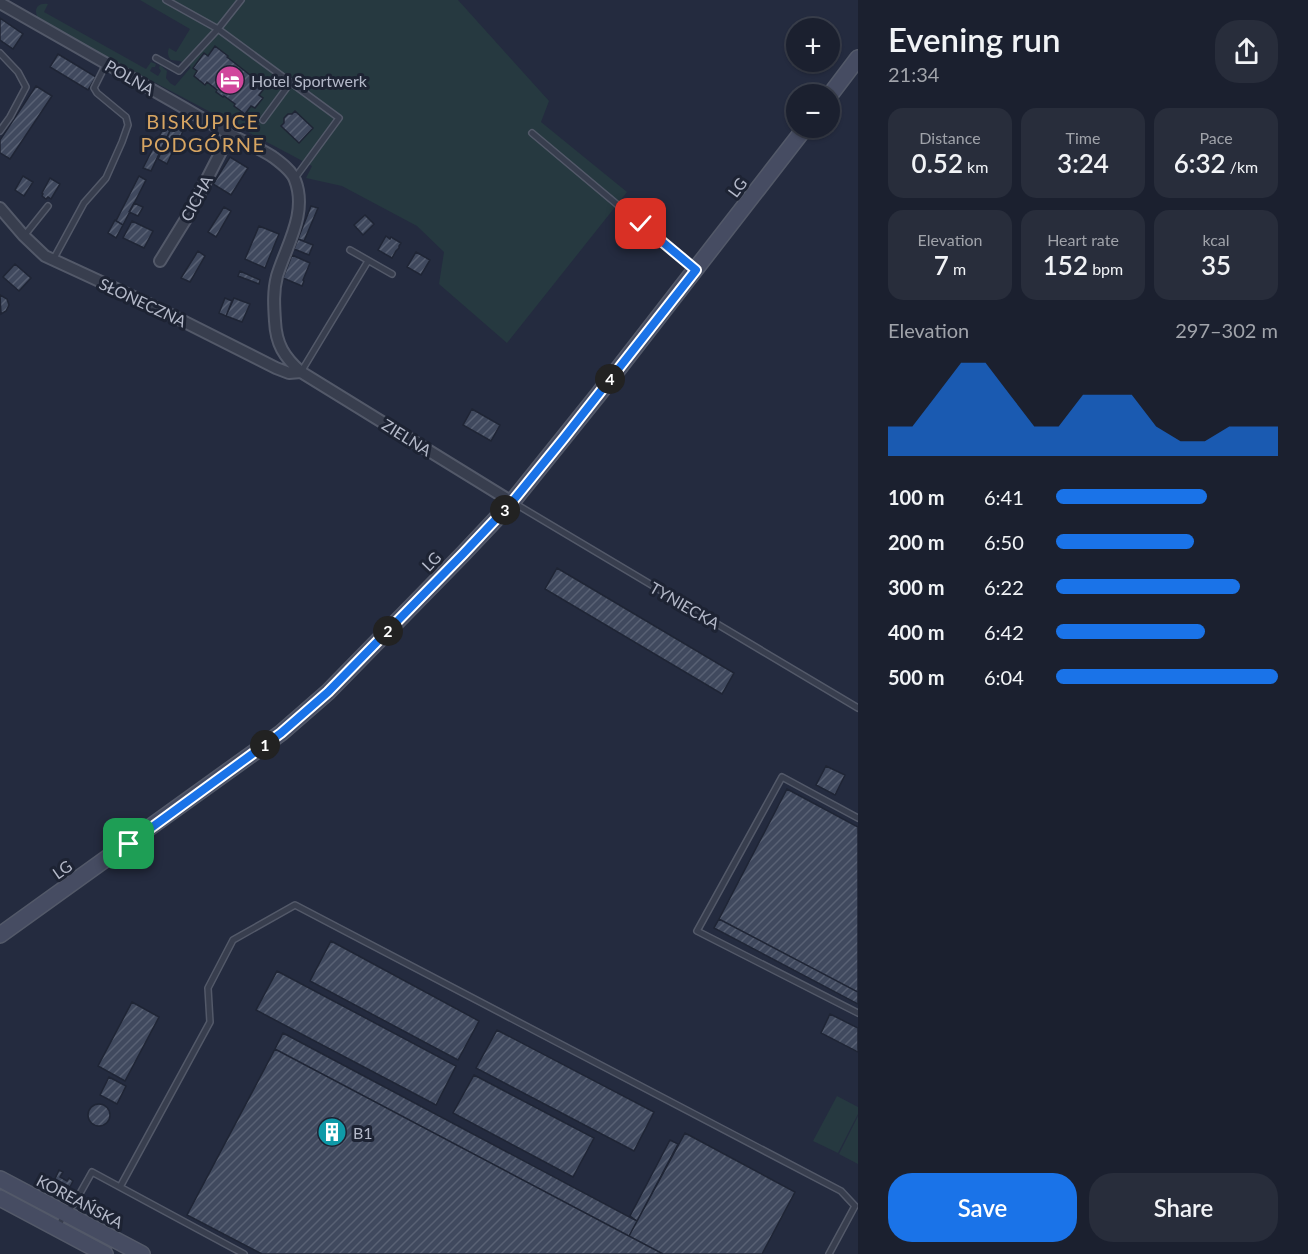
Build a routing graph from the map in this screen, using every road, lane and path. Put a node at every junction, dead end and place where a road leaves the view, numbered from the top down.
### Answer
1 (166, 0) edge
2 (241, 0) edge
3 (0, 3) edge
4 (218, 29) junction
5 (1, 54) edge
6 (156, 58) dead end
7 (858, 58) edge
8 (106, 64) junction
9 (291, 82) junction
10 (838, 84) edge
11 (263, 120) dead end
12 (0, 131) edge
13 (532, 133) dead end
14 (230, 134) junction
15 (797, 138) edge
16 (295, 178) junction
17 (48, 206) dead end
18 (0, 208) edge
19 (24, 237) junction
20 (350, 250) dead end
21 (53, 260) junction
22 (160, 261) dead end
23 (368, 261) junction
24 (696, 270) junction
25 (392, 274) dead end
26 (301, 372) junction
27 (512, 502) junction
28 (858, 708) edge
29 (858, 818) edge
30 (0, 935) edge
31 (858, 1013) edge
32 (0, 1179) edge
33 (120, 1187) junction
34 (0, 1198) edge
35 (856, 1204) edge
36 (65, 1213) junction
37 (57, 1229) junction
38 (105, 1254) edge
39 (142, 1254) edge
40 (244, 1254) edge
41 (829, 1254) edge

1 - 4 lane
2 - 4 lane
3 - 8 street, POLNA
4 - 6 lane
4 - 9 lane
5 - 12 lane
7 - 10 main road
8 - 14 street, POLNA
8 - 21 lane
9 - 11 lane
9 - 16 lane
13 - 24 lane
14 - 16 street, POLNA
14 - 22 street, CICHA
15 - 24 main road, LG
16 - 26 street
17 - 19 lane
18 - 19 street, SŁONECZNA
19 - 21 street, SŁONECZNA
20 - 23 lane
21 - 26 street, SŁONECZNA
23 - 25 lane
23 - 26 lane
24 - 27 main road, LG
26 - 27 street, ZIELNA
27 - 28 lane, TYNIECKA
27 - 30 main road, LG
29 - 31 lane
32 - 36 main road, KOREAŃSKA
33 - 35 lane
33 - 36 lane
33 - 40 lane
34 - 37 main road
35 - 41 lane
36 - 37 lane
36 - 39 main road, KOREAŃSKA
37 - 38 main road

